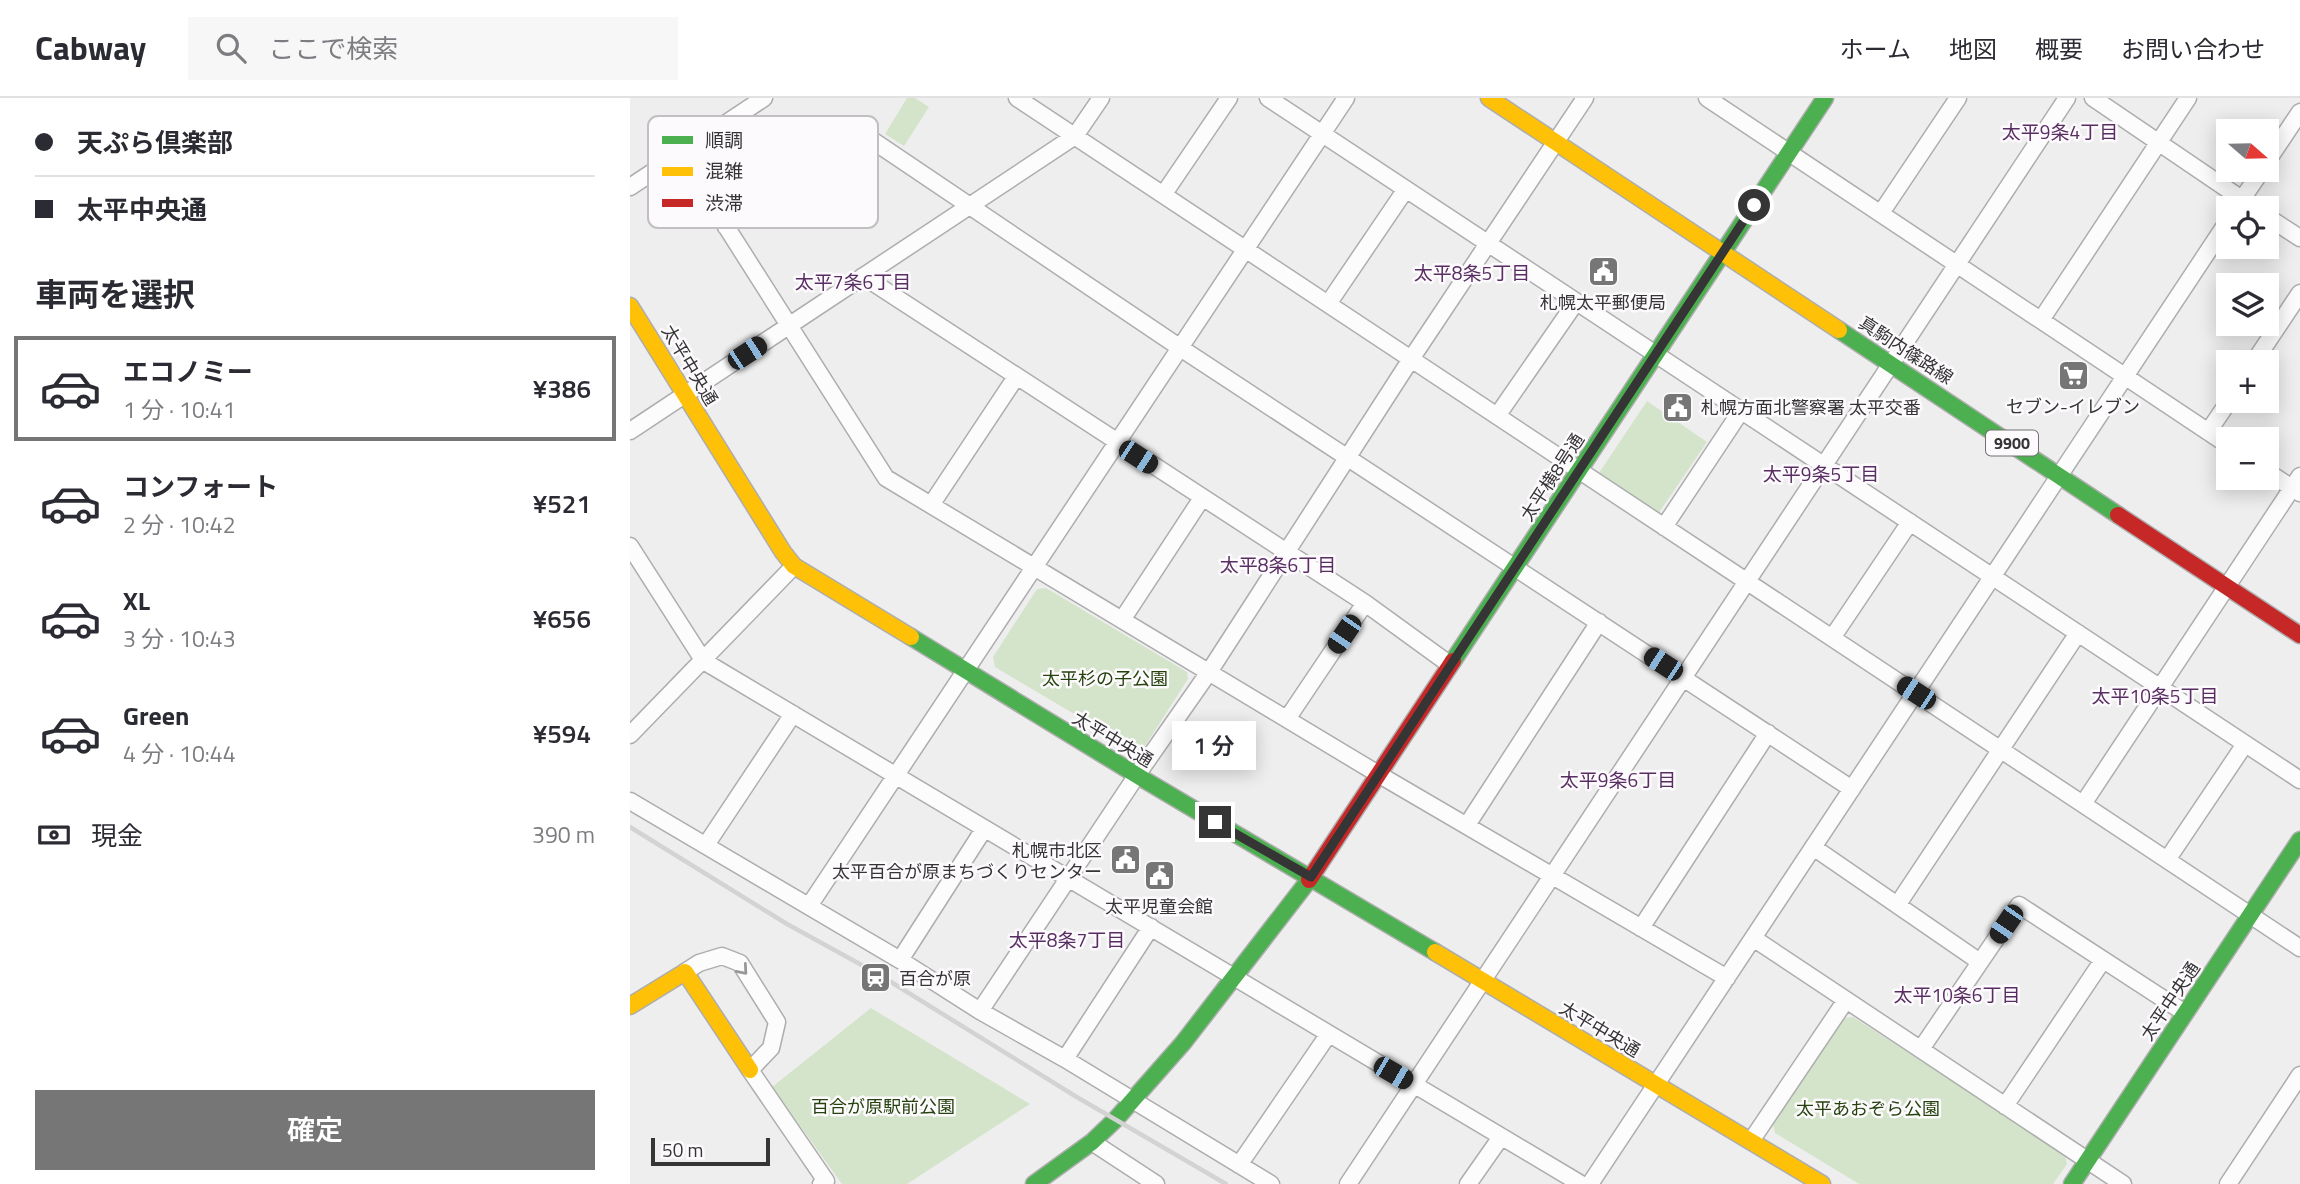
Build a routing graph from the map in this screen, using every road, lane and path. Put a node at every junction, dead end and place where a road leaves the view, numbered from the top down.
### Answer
1 (764, 98) edge
2 (1017, 98) edge
3 (1101, 98) edge
4 (1228, 98) edge
5 (1268, 98) edge
6 (1346, 98) edge
7 (1489, 98) edge
8 (1585, 98) edge
9 (1707, 98) edge
10 (1825, 98) edge
11 (1958, 98) edge
12 (2067, 98) edge
13 (2092, 98) edge
14 (2188, 98) edge
15 (2300, 112) edge
16 (737, 116) edge
17 (1322, 134) junction
18 (1074, 136) junction
19 (1555, 142) junction
20 (2158, 143) junction
21 (878, 144) edge
22 (2279, 144) edge
23 (1789, 152) junction
24 (648, 175) edge
25 (630, 187) edge
26 (1406, 189) junction
27 (1163, 195) junction
28 (2230, 196) edge
29 (971, 205) junction
30 (1881, 213) junction
31 (2279, 224) edge
32 (727, 228) edge
33 (2300, 237) edge
34 (2216, 239) edge
35 (1489, 244) junction
36 (1245, 249) junction
37 (1723, 252) junction
38 (1958, 264) junction
39 (863, 276) junction
40 (2300, 293) edge
41 (1576, 302) junction
42 (1328, 304) junction
43 (632, 312) edge
44 (2041, 320) junction
45 (789, 326) junction
46 (1180, 347) junction
47 (2262, 350) edge
48 (1656, 354) junction
49 (1411, 359) junction
50 (1891, 363) junction
51 (1016, 377) junction
52 (2125, 377) junction
53 (685, 395) junction
54 (1741, 411) junction
55 (2221, 413) edge
56 (1497, 416) junction
57 (630, 431) edge
58 (2208, 432) junction
59 (2216, 437) edge
60 (1116, 443) junction
61 (1348, 459) junction
62 (1824, 465) junction
63 (1579, 471) junction
64 (2060, 475) junction
65 (2279, 477) edge
66 (2297, 486) edge
67 (1202, 498) junction
68 (931, 505) junction
69 (1910, 522) junction
70 (1664, 527) junction
71 (630, 546) edge
72 (1286, 553) junction
73 (794, 566) junction
74 (1515, 567) junction
75 (1034, 568) junction
76 (637, 571) edge
77 (1993, 577) junction
78 (1748, 582) junction
79 (2227, 587) junction
80 (1364, 603) junction
81 (1122, 620) junction
82 (1599, 622) junction
83 (2078, 633) junction
84 (2300, 635) edge
85 (1832, 638) junction
86 (703, 660) junction
87 (1449, 664) junction
88 (965, 672) junction
89 (1209, 672) junction
90 (1684, 678) junction
91 (2161, 688) junction
92 (1916, 693) junction
93 (793, 714) junction
94 (1287, 719) junction
95 (1768, 733) junction
96 (630, 735) edge
97 (2245, 744) junction
98 (2001, 750) junction
99 (1378, 774) junction
100 (895, 775) junction
101 (1137, 775) junction
102 (2300, 780) edge
103 (1852, 789) junction
104 (630, 801) edge
105 (2084, 804) junction
106 (1467, 825) junction
107 (984, 829) junction
108 (2300, 840) edge
109 (706, 845) junction
110 (1813, 848) junction
111 (2167, 860) junction
112 (1553, 876) junction
113 (1311, 877) junction
114 (1068, 878) junction
115 (1898, 904) junction
116 (809, 906) junction
117 (2250, 915) junction
118 (1152, 927) junction
119 (1642, 928) junction
120 (1753, 938) junction
121 (2300, 948) edge
122 (900, 960) junction
123 (2103, 960) junction
124 (1980, 962) junction
125 (685, 972) junction
126 (1233, 978) junction
127 (1727, 978) junction
128 (1482, 981) junction
129 (1846, 1000) junction
130 (630, 1006) edge
131 (980, 1011) junction
132 (2185, 1013) junction
133 (1328, 1035) junction
134 (1920, 1049) junction
135 (1065, 1059) junction
136 (750, 1070) junction
137 (2300, 1075) edge
138 (1656, 1084) junction
139 (1415, 1085) junction
140 (1132, 1101) junction
141 (2005, 1105) junction
142 (1501, 1137) junction
143 (1751, 1141) junction
144 (1091, 1142) junction
145 (2087, 1161) junction
146 (1239, 1165) junction
147 (821, 1184) edge
148 (1034, 1184) edge
149 (1156, 1184) edge
150 (1271, 1184) edge
151 (1348, 1184) edge
152 (1468, 1184) edge
153 (1581, 1184) edge
154 (1590, 1184) edge
155 (1822, 1184) edge
156 (2072, 1184) edge
157 (2123, 1184) edge
158 (2228, 1184) edge

1 - 16 street
2 - 18 street
3 - 18 street
4 - 27 street
5 - 17 street
6 - 17 street
7 - 19 street, 真駒内篠路線 / 9900
8 - 19 street
9 - 23 street
10 - 23 street, 太平横8号通
11 - 30 street
12 - 38 street
13 - 20 street
14 - 20 street
15 - 22 street
17 - 26 street
17 - 36 street
18 - 27 street
18 - 29 street
19 - 35 street
19 - 37 street, 真駒内篠路線 / 9900
20 - 28 street
20 - 44 street
21 - 29 street
23 - 30 street
23 - 37 street, 太平横8号通
24 - 25 street
26 - 35 street
26 - 42 street
27 - 36 street
29 - 39 street
29 - 46 street
30 - 38 street
31 - 33 street
32 - 45 street
34 - 52 street
35 - 41 street
35 - 49 street
36 - 42 street
36 - 46 street
37 - 48 street, 太平横8号通
37 - 50 street, 真駒内篠路線 / 9900
38 - 44 street
38 - 50 street
39 - 45 street
39 - 51 street
40 - 47 street
41 - 48 street
41 - 56 street
42 - 49 street
43 - 53 street, 太平中央通
44 - 52 street
45 - 53 street
45 - 68 street
46 - 60 street
46 - 61 street
48 - 54 street
48 - 63 street, 太平横8号通
49 - 56 street
49 - 61 street
50 - 62 street
50 - 64 street, 真駒内篠路線 / 9900
51 - 60 street
51 - 68 street
52 - 58 street
52 - 64 street
53 - 57 street
53 - 73 street, 太平中央通
54 - 62 street
54 - 70 street
55 - 58 street
56 - 63 street
58 - 59 street
60 - 67 street
60 - 75 street
61 - 72 street
61 - 74 street
62 - 69 street
62 - 78 street
63 - 70 street
63 - 74 street, 太平横8号通
64 - 77 street
64 - 79 street, 真駒内篠路線 / 9900
65 - 66 street
66 - 79 street
67 - 72 street
67 - 81 street
68 - 75 street
69 - 77 street
69 - 85 street
70 - 78 street
71 - 76 street
72 - 80 street
72 - 89 street
73 - 86 street
73 - 88 street, 太平中央通
74 - 82 street
74 - 87 street, 太平横8号通
75 - 81 street
75 - 88 street
76 - 86 street
77 - 83 street
77 - 92 street
78 - 85 street
78 - 90 street
79 - 84 street, 真駒内篠路線 / 9900
79 - 91 street
80 - 87 street
80 - 94 street
81 - 89 street
82 - 90 street
82 - 106 street
83 - 91 street
83 - 98 street
85 - 92 street
86 - 93 street
86 - 96 street
87 - 99 street, 太平横8号通
88 - 100 street
88 - 101 street, 太平中央通
89 - 94 street
89 - 101 street
90 - 95 street
90 - 112 street
91 - 97 street
91 - 105 street
92 - 98 street
92 - 103 street
93 - 100 street
93 - 109 street
94 - 99 street
95 - 103 street
95 - 119 street
97 - 102 street
97 - 111 street
98 - 105 street
98 - 115 street
99 - 106 street
99 - 113 street, 太平横8号通
100 - 107 street
100 - 116 street
101 - 113 street, 太平中央通
101 - 114 street
103 - 110 street
104 - 109 street
105 - 111 street
106 - 112 street
107 - 114 street
107 - 122 street
108 - 117 street, 太平中央通
109 - 116 street
110 - 115 street
110 - 120 street
111 - 117 street
112 - 119 street
112 - 128 street
113 - 126 street, 太平横8号通
113 - 128 street, 太平中央通
114 - 118 street
114 - 131 street
115 - 124 street
116 - 122 street
117 - 121 street
117 - 132 street, 太平中央通
118 - 126 street
118 - 135 street
119 - 127 street
120 - 127 street
120 - 129 street
122 - 131 street
123 - 124 street
123 - 132 street
123 - 141 street
124 - 134 street
125 - 130 street
125 - 136 street
125 -> 136 street
126 - 133 street
126 - 140 street, 太平横8号通
127 - 138 street
128 - 138 street, 太平中央通
128 - 139 street
129 - 134 street
129 - 143 street
131 - 135 street
132 - 145 street, 太平中央通
133 - 139 street
133 - 146 street
134 - 141 street
135 - 140 street
136 - 147 street
137 - 158 street
138 - 143 street, 太平中央通
138 - 154 street
139 - 142 street
139 - 151 street
140 - 144 street, 太平横8号通
140 - 146 street
141 - 145 street
142 - 152 street
142 - 153 street
143 - 155 street, 太平中央通
144 - 148 street, 太平横8号通
144 - 149 street
145 - 156 street, 太平中央通
145 - 157 street
146 - 150 street

